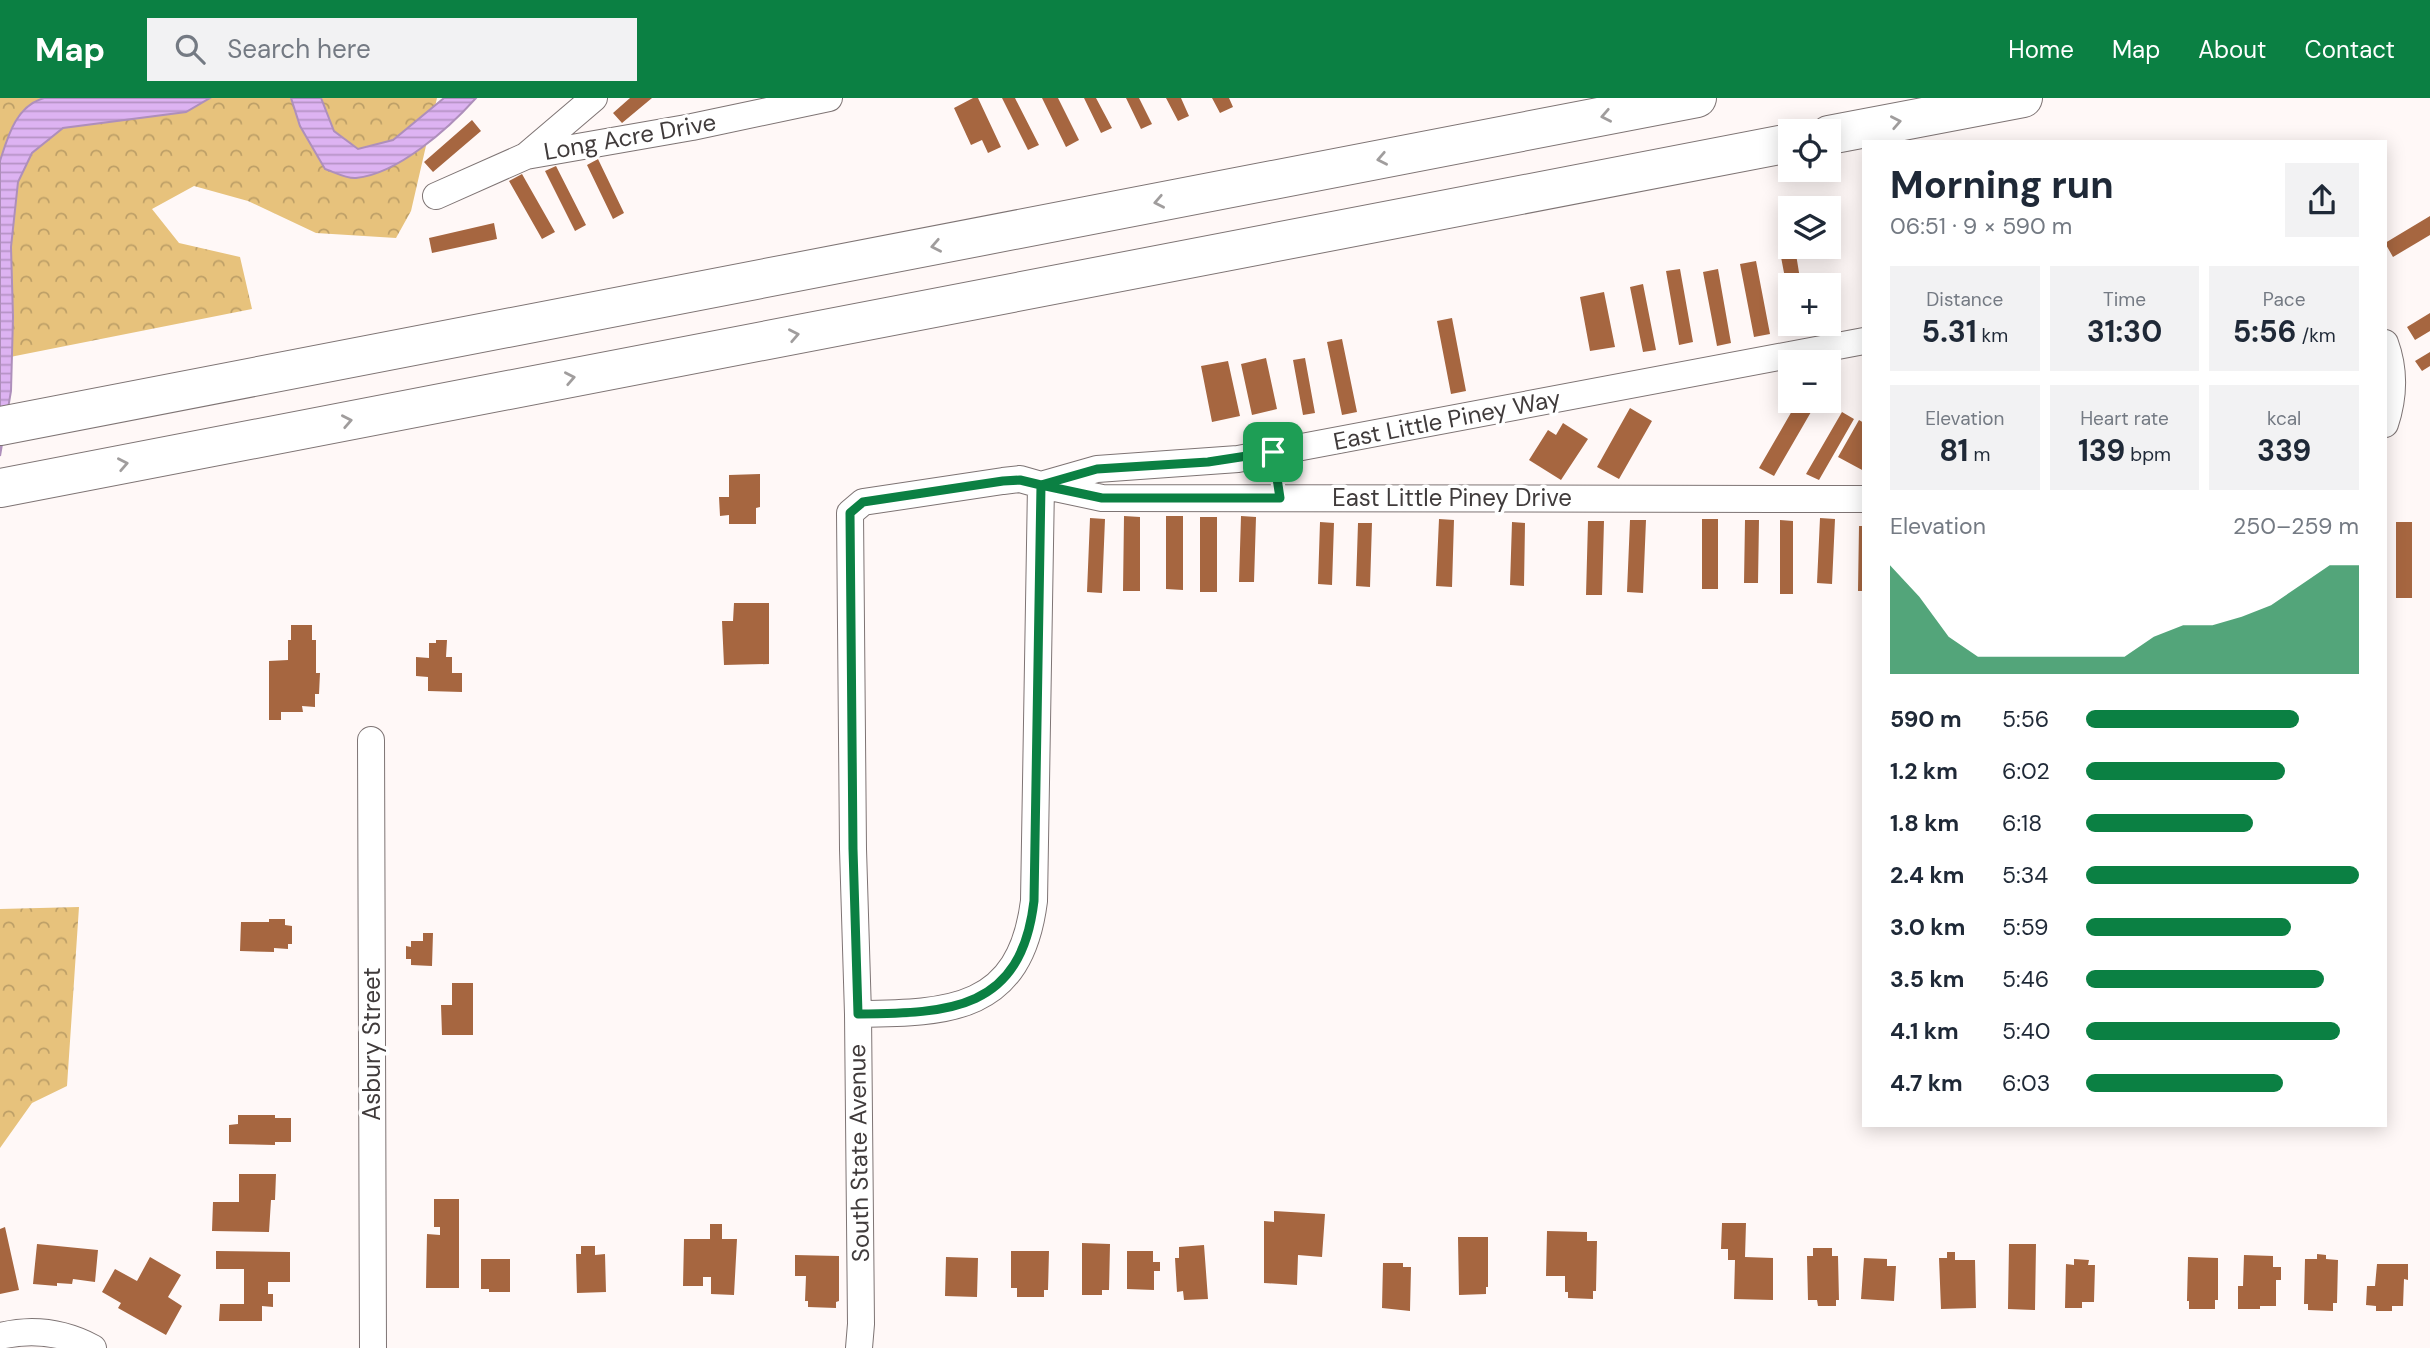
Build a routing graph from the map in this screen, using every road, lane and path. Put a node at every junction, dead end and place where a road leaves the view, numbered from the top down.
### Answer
1 (594, 98) edge
2 (829, 98) edge
3 (1697, 98) edge
4 (2023, 98) edge
5 (1841, 133) edge
6 (1778, 145) edge
7 (526, 156) junction
8 (436, 196) dead end
9 (1862, 341) edge
10 (2387, 352) edge
11 (2387, 418) edge
12 (0, 426) edge
13 (1273, 452) junction
14 (1041, 485) junction
15 (0, 488) edge
16 (1280, 498) junction
17 (1862, 499) edge
18 (863, 502) joint
19 (371, 740) dead end
20 (858, 1014) junction
21 (0, 1336) edge
22 (93, 1348) edge
23 (373, 1348) edge
24 (859, 1348) edge

1 - 7 street
2 - 7 street, Long Acre Drive
3 -> 12 highway
5 -> 4 highway
15 -> 6 highway
7 - 8 street, Long Acre Drive
9 - 13 street, East Little Piney Way
10 - 11 street
13 - 14 street, East Little Piney Way
13 - 16 street
14 - 16 street, East Little Piney Drive
14 - 18 street, East Little Piney Way
14 - 20 street
16 - 17 street, East Little Piney Drive
18 - 20 street, South State Avenue
19 - 23 street, Asbury Street
20 - 24 street, South State Avenue
21 - 22 street

